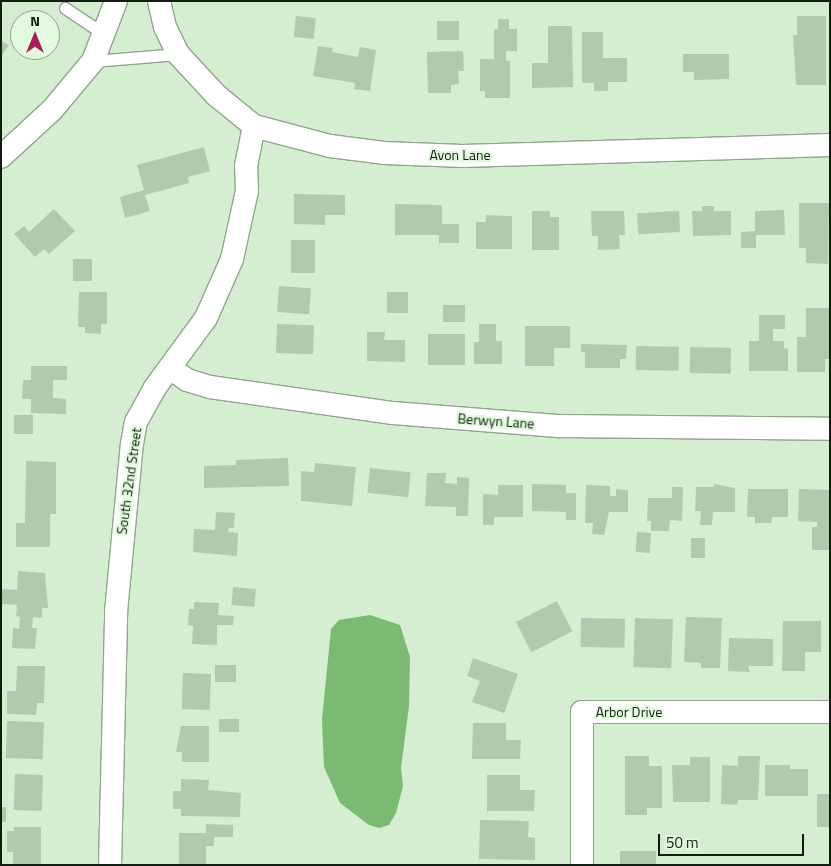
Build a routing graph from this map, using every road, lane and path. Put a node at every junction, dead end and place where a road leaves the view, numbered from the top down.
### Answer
1 (116, 1) edge
2 (160, 1) edge
3 (65, 8) dead end
4 (104, 34) junction
5 (178, 54) junction
6 (93, 61) junction
7 (254, 126) junction
8 (830, 146) edge
9 (1, 157) edge
10 (170, 368) junction
11 (830, 429) edge
12 (830, 712) edge
13 (110, 865) edge
14 (582, 865) edge

1 - 4 street
2 - 5 street, Avon Lane
3 - 4 lane
4 - 6 street
5 - 6 lane
5 - 7 street, Avon Lane
6 - 9 street
7 - 8 street, Avon Lane
7 - 10 street, South 32nd Street
10 - 11 street, Berwyn Lane
10 - 13 street, South 32nd Street
12 - 14 street, Arbor Drive

